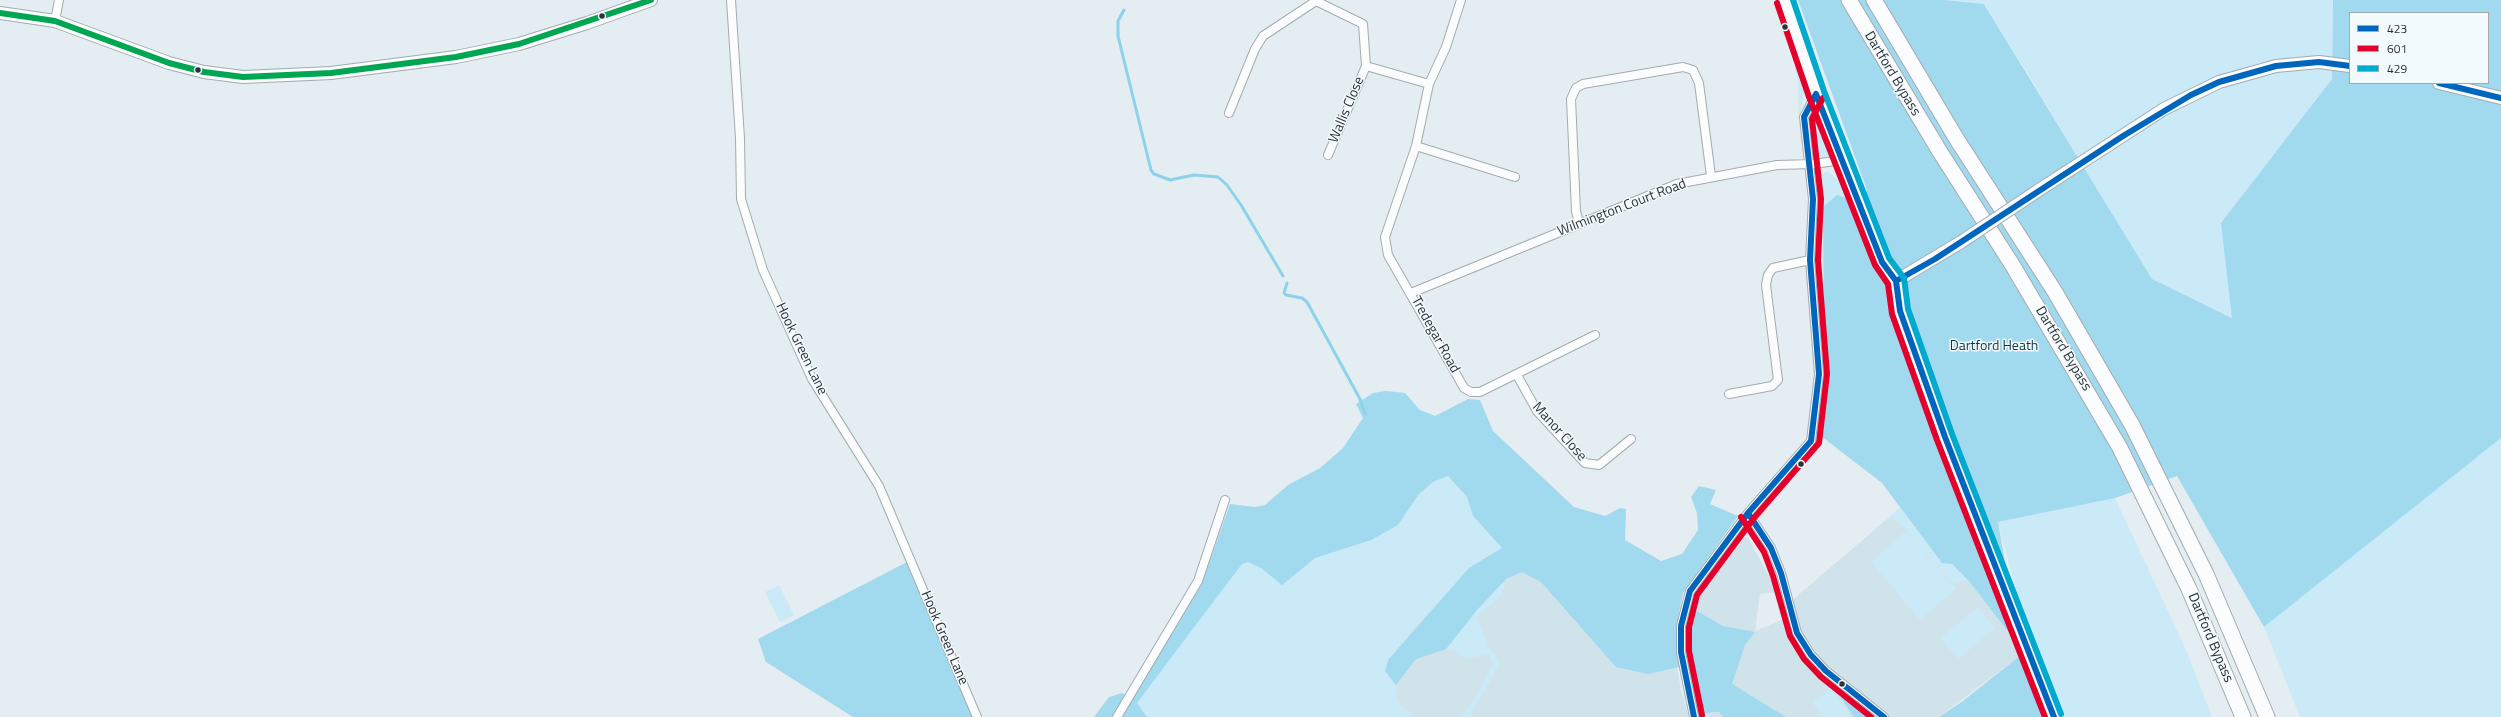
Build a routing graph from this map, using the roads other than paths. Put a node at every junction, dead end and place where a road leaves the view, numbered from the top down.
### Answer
1 (59, 0) edge
2 (651, 0) edge
3 (731, 0) edge
4 (1461, 0) edge
5 (1785, 0) edge
6 (1848, 0) edge
7 (1874, 0) edge
8 (0, 13) edge
9 (55, 21) junction
10 (1366, 66) junction
11 (2349, 66) edge
12 (1430, 84) junction
13 (2443, 84) edge
14 (1816, 94) junction
15 (2501, 98) edge
16 (1229, 113) dead end
17 (1416, 146) junction
18 (1328, 155) dead end
19 (1843, 160) junction
20 (1809, 163) junction
21 (1711, 176) junction
22 (1515, 177) dead end
23 (1579, 223) junction
24 (1810, 260) junction
25 (1896, 281) junction
26 (1412, 293) junction
27 (1595, 335) dead end
28 (1517, 375) junction
29 (1729, 394) dead end
30 (1631, 439) dead end
31 (1225, 500) dead end
32 (1748, 513) junction
33 (977, 717) edge
34 (1116, 717) edge
35 (1694, 717) edge
36 (1884, 717) edge
37 (2054, 717) edge
38 (2243, 717) edge
39 (2267, 717) edge

1 - 9 street
2 - 9 street
3 - 33 street, Hook Green Lane
4 - 12 street, Tredegar Road
5 - 14 street
6 - 38 highway, Dartford Bypass
7 - 39 highway, Dartford Bypass
8 - 9 street
10 - 12 street, Wallis Close
10 - 16 street, Wallis Close
10 - 18 street, Wallis Close
11 - 25 street, bridge
12 - 17 street, Tredegar Road
13 - 15 street
14 - 19 street
14 - 20 street
17 - 22 street
17 - 26 street, Tredegar Road
19 - 20 street, Wilmington Court Road
19 - 25 street
20 - 21 street, Wilmington Court Road
20 - 24 street
21 - 23 street, Wilmington Court Road
21 - 23 street
23 - 26 street, Wilmington Court Road
24 - 29 street
24 - 32 street
25 - 37 street
26 - 28 street, Tredegar Road
27 - 28 street, Tredegar Road
28 - 30 street, Manor Close
31 - 34 street
32 - 35 street
32 - 36 street

